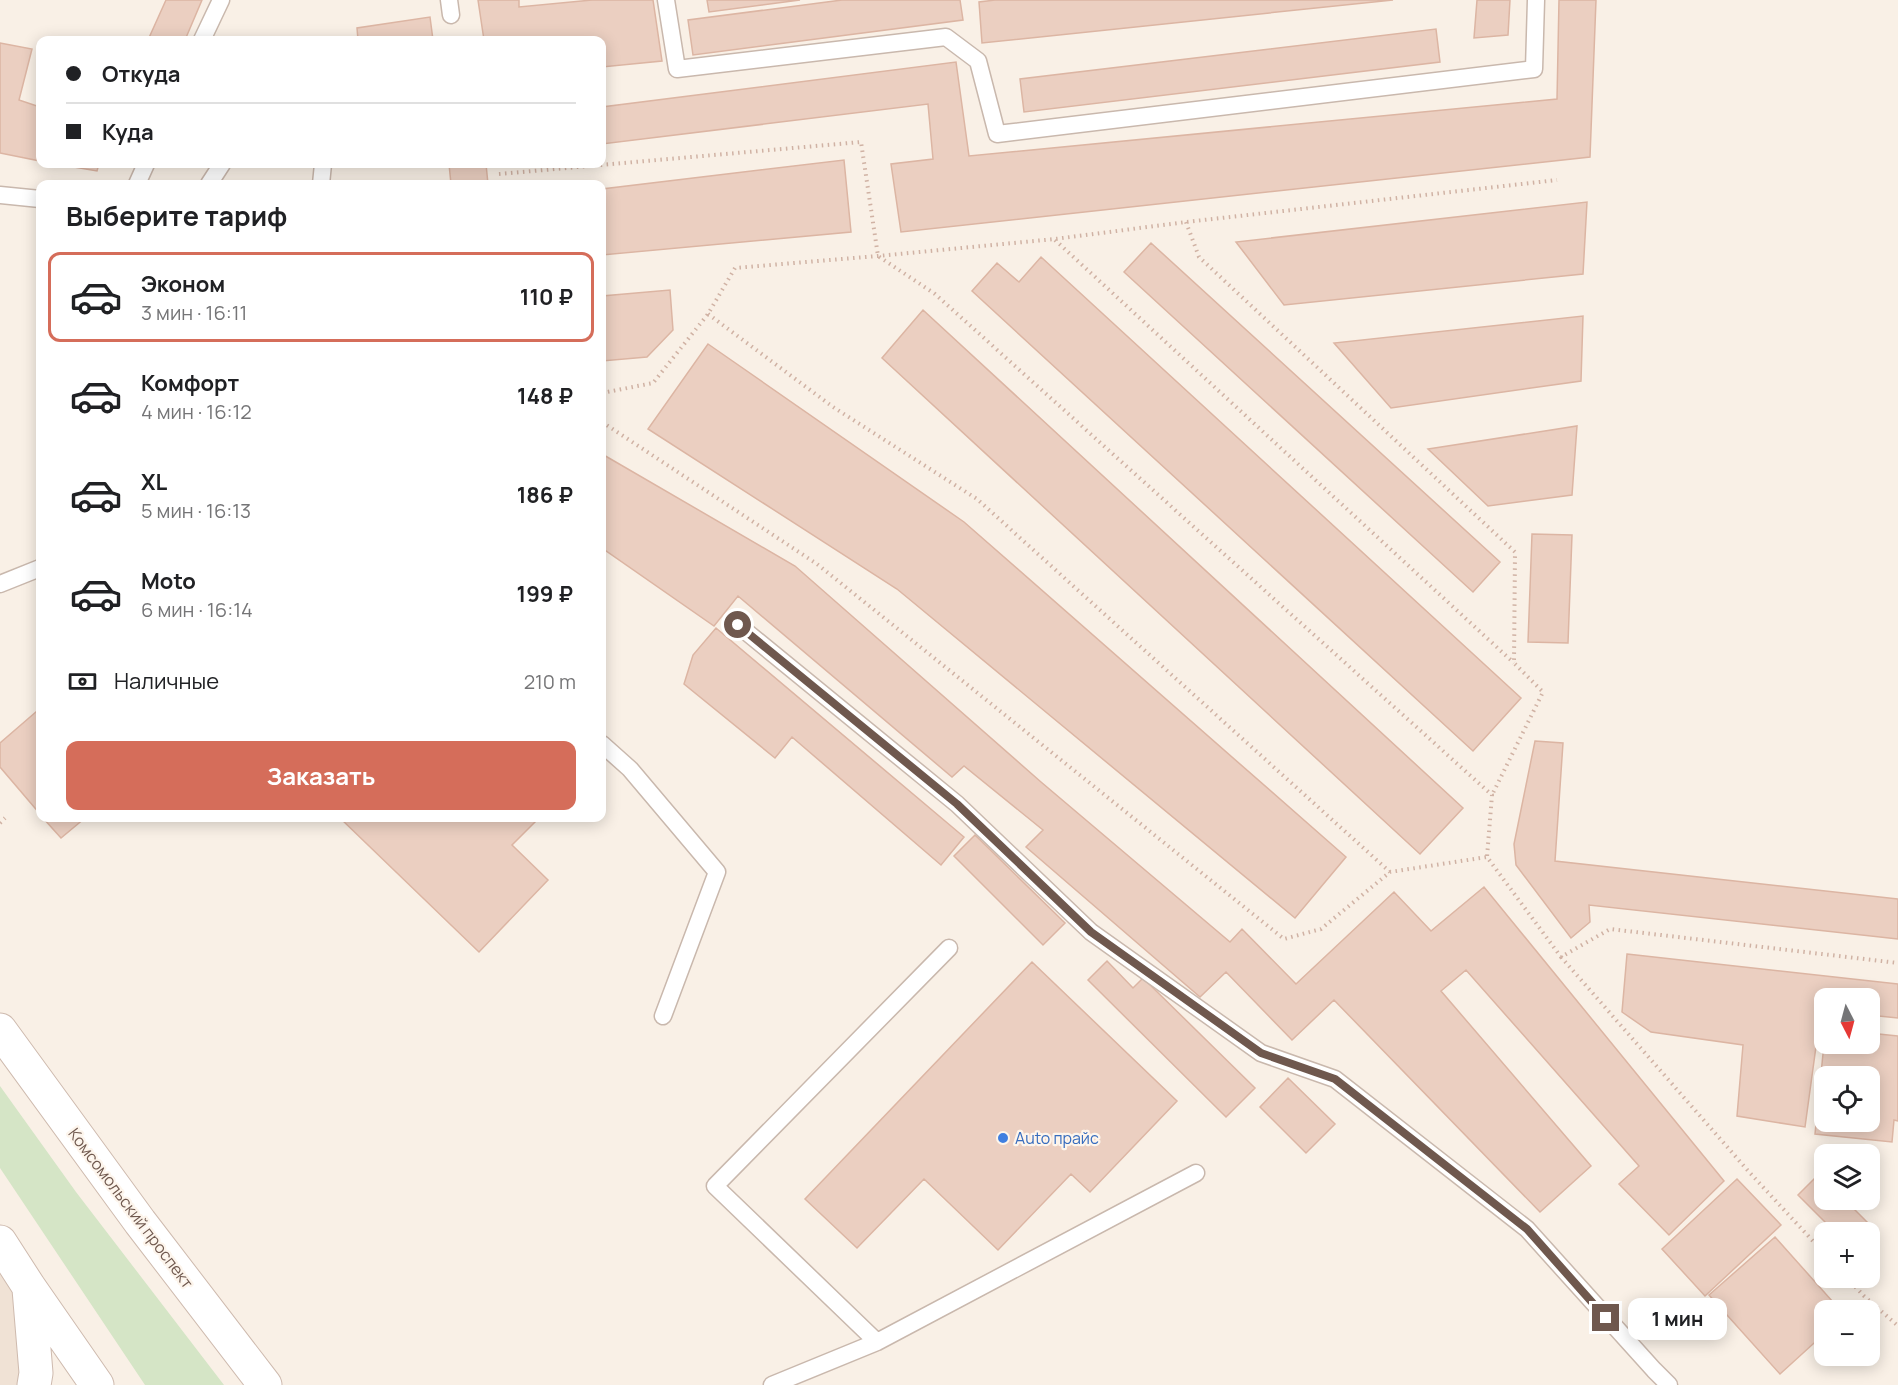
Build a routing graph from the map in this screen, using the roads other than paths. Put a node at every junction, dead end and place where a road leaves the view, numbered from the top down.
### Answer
1 (221, 0) edge
2 (666, 0) edge
3 (1536, 0) edge
4 (204, 36) edge
5 (0, 195) edge
6 (36, 199) edge
7 (36, 570) edge
8 (0, 584) edge
9 (738, 625) dead end
10 (606, 748) edge
11 (949, 948) dead end
12 (663, 1016) dead end
13 (0, 1030) edge
14 (1196, 1173) dead end
15 (0, 1242) edge
16 (29, 1287) junction
17 (877, 1342) junction
18 (34, 1385) edge
19 (97, 1385) edge
20 (265, 1385) edge
21 (772, 1385) edge
22 (1670, 1385) edge

1 - 4 lane
2 - 3 lane
5 - 6 lane
7 - 8 lane
9 - 22 lane
10 - 12 lane
11 - 17 lane
13 - 20 main road, Комсомольский проспект
14 - 17 lane
15 - 16 main road
16 - 18 main road
16 - 19 main road
17 - 21 lane

